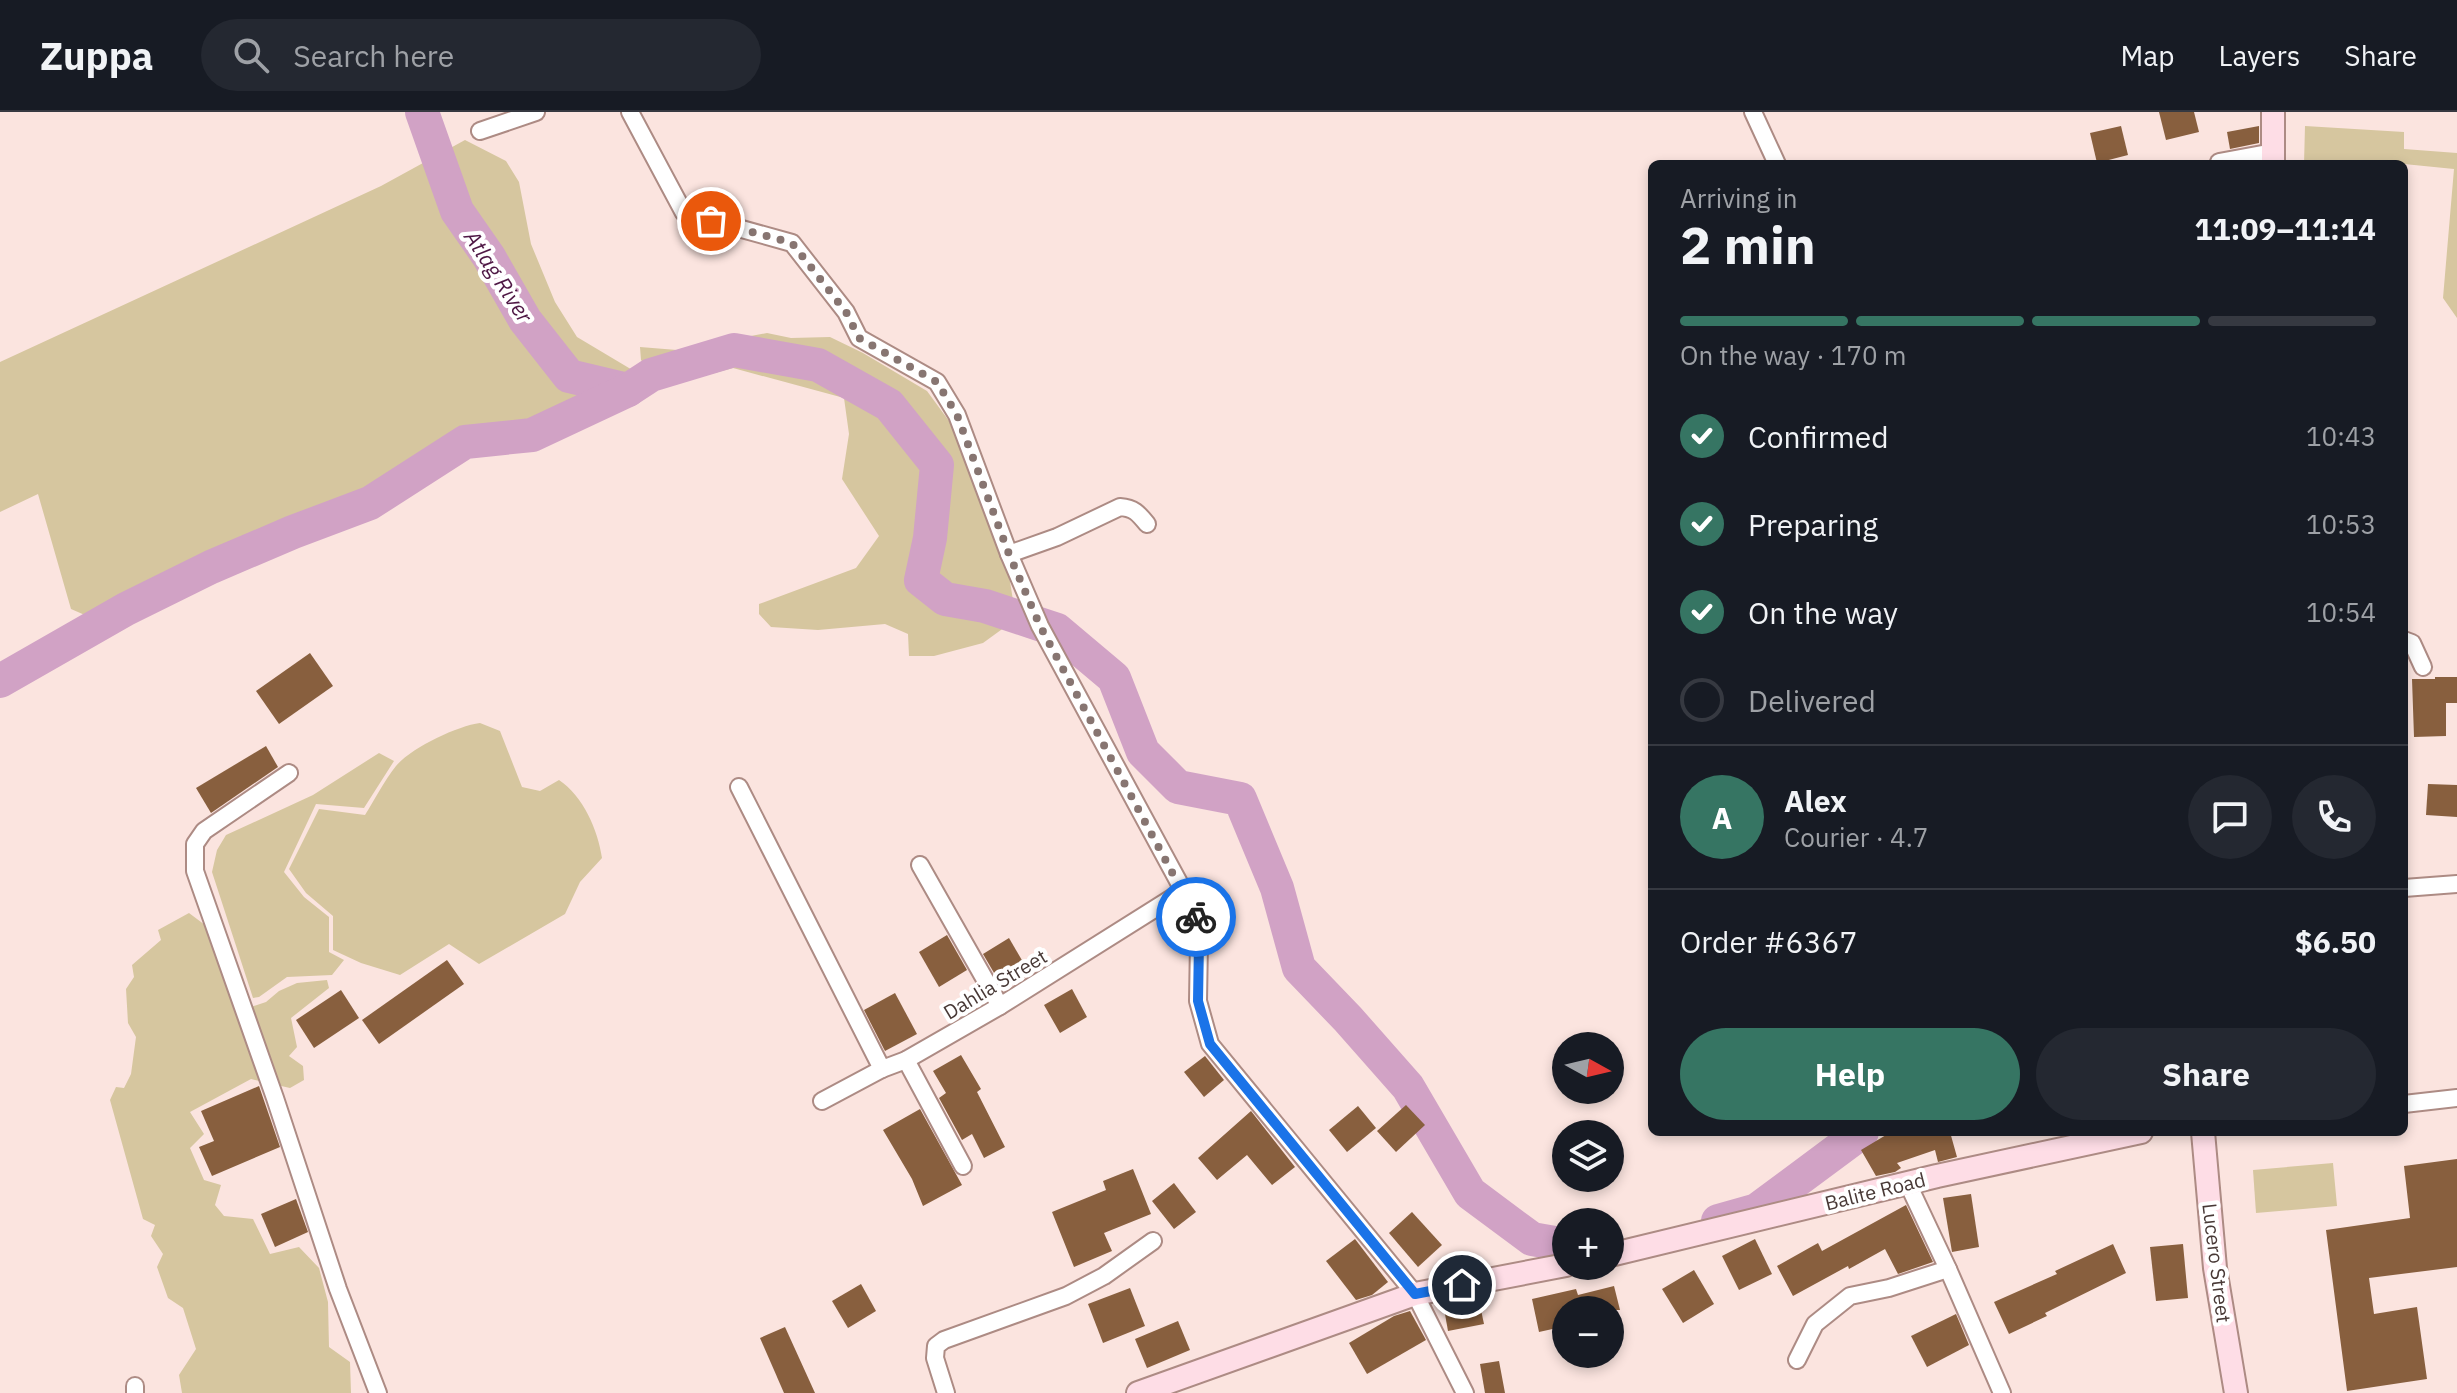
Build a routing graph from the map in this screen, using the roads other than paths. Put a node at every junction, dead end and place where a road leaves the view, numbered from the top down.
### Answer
1 (536, 112) edge
2 (630, 112) edge
3 (1753, 112) edge
4 (2273, 112) edge
5 (480, 131) dead end
6 (2273, 158) edge
7 (1775, 160) edge
8 (2246, 160) edge
9 (1147, 524) dead end
10 (1009, 554) junction
11 (2408, 642) edge
12 (2423, 667) dead end
13 (289, 773) dead end
14 (739, 787) dead end
15 (920, 865) dead end
16 (2457, 884) edge
17 (2408, 888) edge
18 (1183, 891) junction
19 (1000, 1006) junction
20 (906, 1060) junction
21 (882, 1069) junction
22 (2457, 1098) edge
23 (822, 1101) dead end
24 (2408, 1104) edge
25 (2123, 1136) edge
26 (2203, 1136) edge
27 (963, 1166) dead end
28 (1908, 1184) junction
29 (1153, 1241) dead end
30 (1624, 1252) edge
31 (1552, 1268) edge
32 (1948, 1269) junction
33 (1415, 1294) junction
34 (1797, 1360) dead end
35 (378, 1393) edge
36 (946, 1393) edge
37 (1138, 1393) edge
38 (1465, 1393) edge
39 (2002, 1393) edge
40 (2236, 1393) edge

1 - 5 street
2 - 10 street
3 - 7 street
4 - 6 street
6 - 8 street
9 - 10 street
10 - 18 street
11 - 12 street
13 - 35 street
14 - 21 street
15 - 19 street
16 - 17 street
18 - 19 street, Dahlia Street
18 - 33 street
19 - 20 street, Dahlia Street
20 - 21 street, Dahlia Street
20 - 27 street
21 - 23 street, Dahlia Street
22 - 24 street
25 - 28 street, Balite Road
26 - 40 street, Lucero Street
28 - 30 street, Balite Road
28 - 32 street
29 - 36 street
31 - 33 street
32 - 34 street
32 - 39 street
33 - 37 street
33 - 38 street

